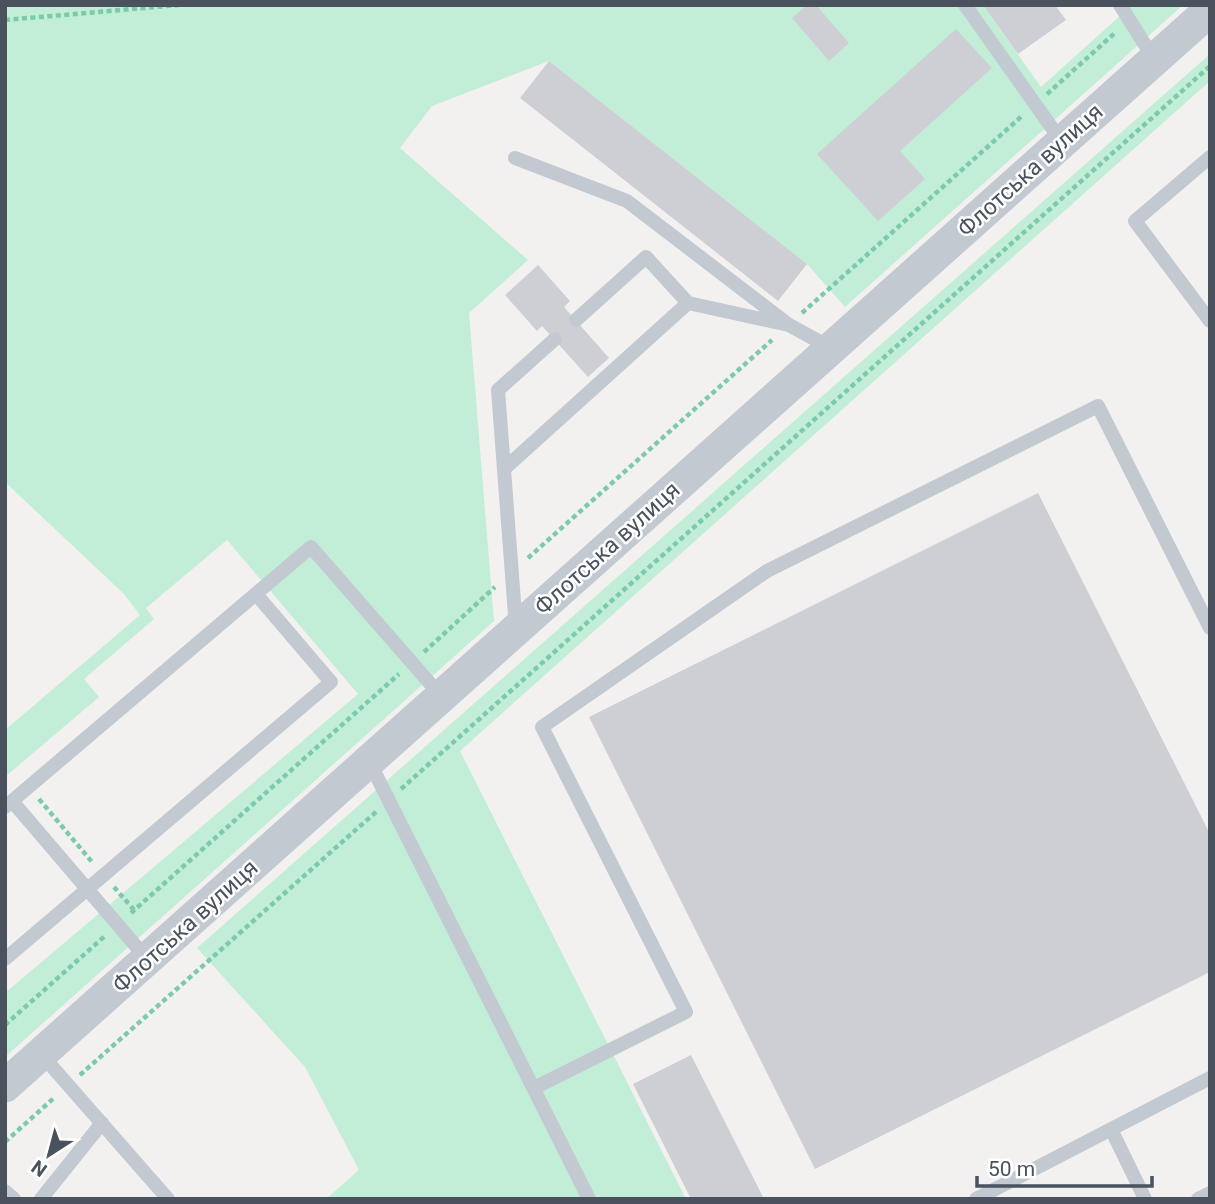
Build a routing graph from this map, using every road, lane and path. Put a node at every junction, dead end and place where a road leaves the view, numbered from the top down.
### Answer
1 (179, 5) edge
2 (965, 5) edge
3 (1120, 5) edge
4 (1210, 10) edge
5 (5, 20) edge
6 (1154, 59) junction
7 (1210, 66) edge
8 (1062, 142) junction
9 (1210, 157) edge
10 (515, 158) dead end
11 (688, 303) junction
12 (576, 320) dead end
13 (1210, 320) edge
14 (789, 325) junction
15 (555, 340) dead end
16 (831, 348) junction
17 (504, 469) junction
18 (256, 594) junction
19 (1210, 628) edge
20 (517, 629) junction
21 (411, 662) junction
22 (441, 696) junction
23 (369, 761) junction
24 (28, 787) junction
25 (388, 800) junction
26 (9, 804) edge
27 (103, 875) junction
28 (87, 889) junction
29 (134, 911) junction
30 (117, 925) junction
31 (5, 958) edge
32 (147, 959) junction
33 (5, 1025) edge
34 (41, 1054) junction
35 (1210, 1078) edge
36 (69, 1085) junction
37 (5, 1086) edge
38 (534, 1088) junction
39 (102, 1123) junction
40 (1111, 1129) junction
41 (5, 1142) edge
42 (5, 1191) edge
43 (1210, 1193) edge
44 (14, 1199) edge
45 (41, 1199) edge
46 (168, 1199) edge
47 (589, 1199) edge
48 (976, 1199) edge
49 (1145, 1199) edge
50 (1198, 1199) edge

1 - 5 path
2 - 8 lane
3 - 6 lane
4 - 6 street, Флотська вулиця
6 - 8 street, Флотська вулиця
7 - 25 path
8 - 16 street, Флотська вулиця
9 - 13 lane
10 - 14 lane
11 - 12 lane
11 - 14 lane
11 - 17 lane
14 - 16 lane
15 - 17 lane
16 - 20 street, Флотська вулиця
17 - 20 lane
18 - 21 lane
18 - 24 lane
18 - 27 lane
19 - 38 lane
20 - 22 street, Флотська вулиця
21 - 22 lane
21 - 29 path
22 - 23 street, Флотська вулиця
23 - 25 lane
23 - 32 street, Флотська вулиця
24 - 26 lane
24 - 27 path
25 - 36 path
25 - 38 lane
26 - 28 lane
27 - 28 lane
27 - 29 path
28 - 30 lane
28 - 31 lane
29 - 30 path
30 - 32 lane
30 - 33 path
32 - 34 street, Флотська вулиця
34 - 36 lane
34 - 37 street, Флотська вулиця
35 - 40 lane
36 - 39 lane
36 - 41 path
38 - 47 lane
39 - 45 lane
39 - 46 lane
40 - 48 lane
40 - 49 lane
42 - 44 lane
43 - 50 lane

